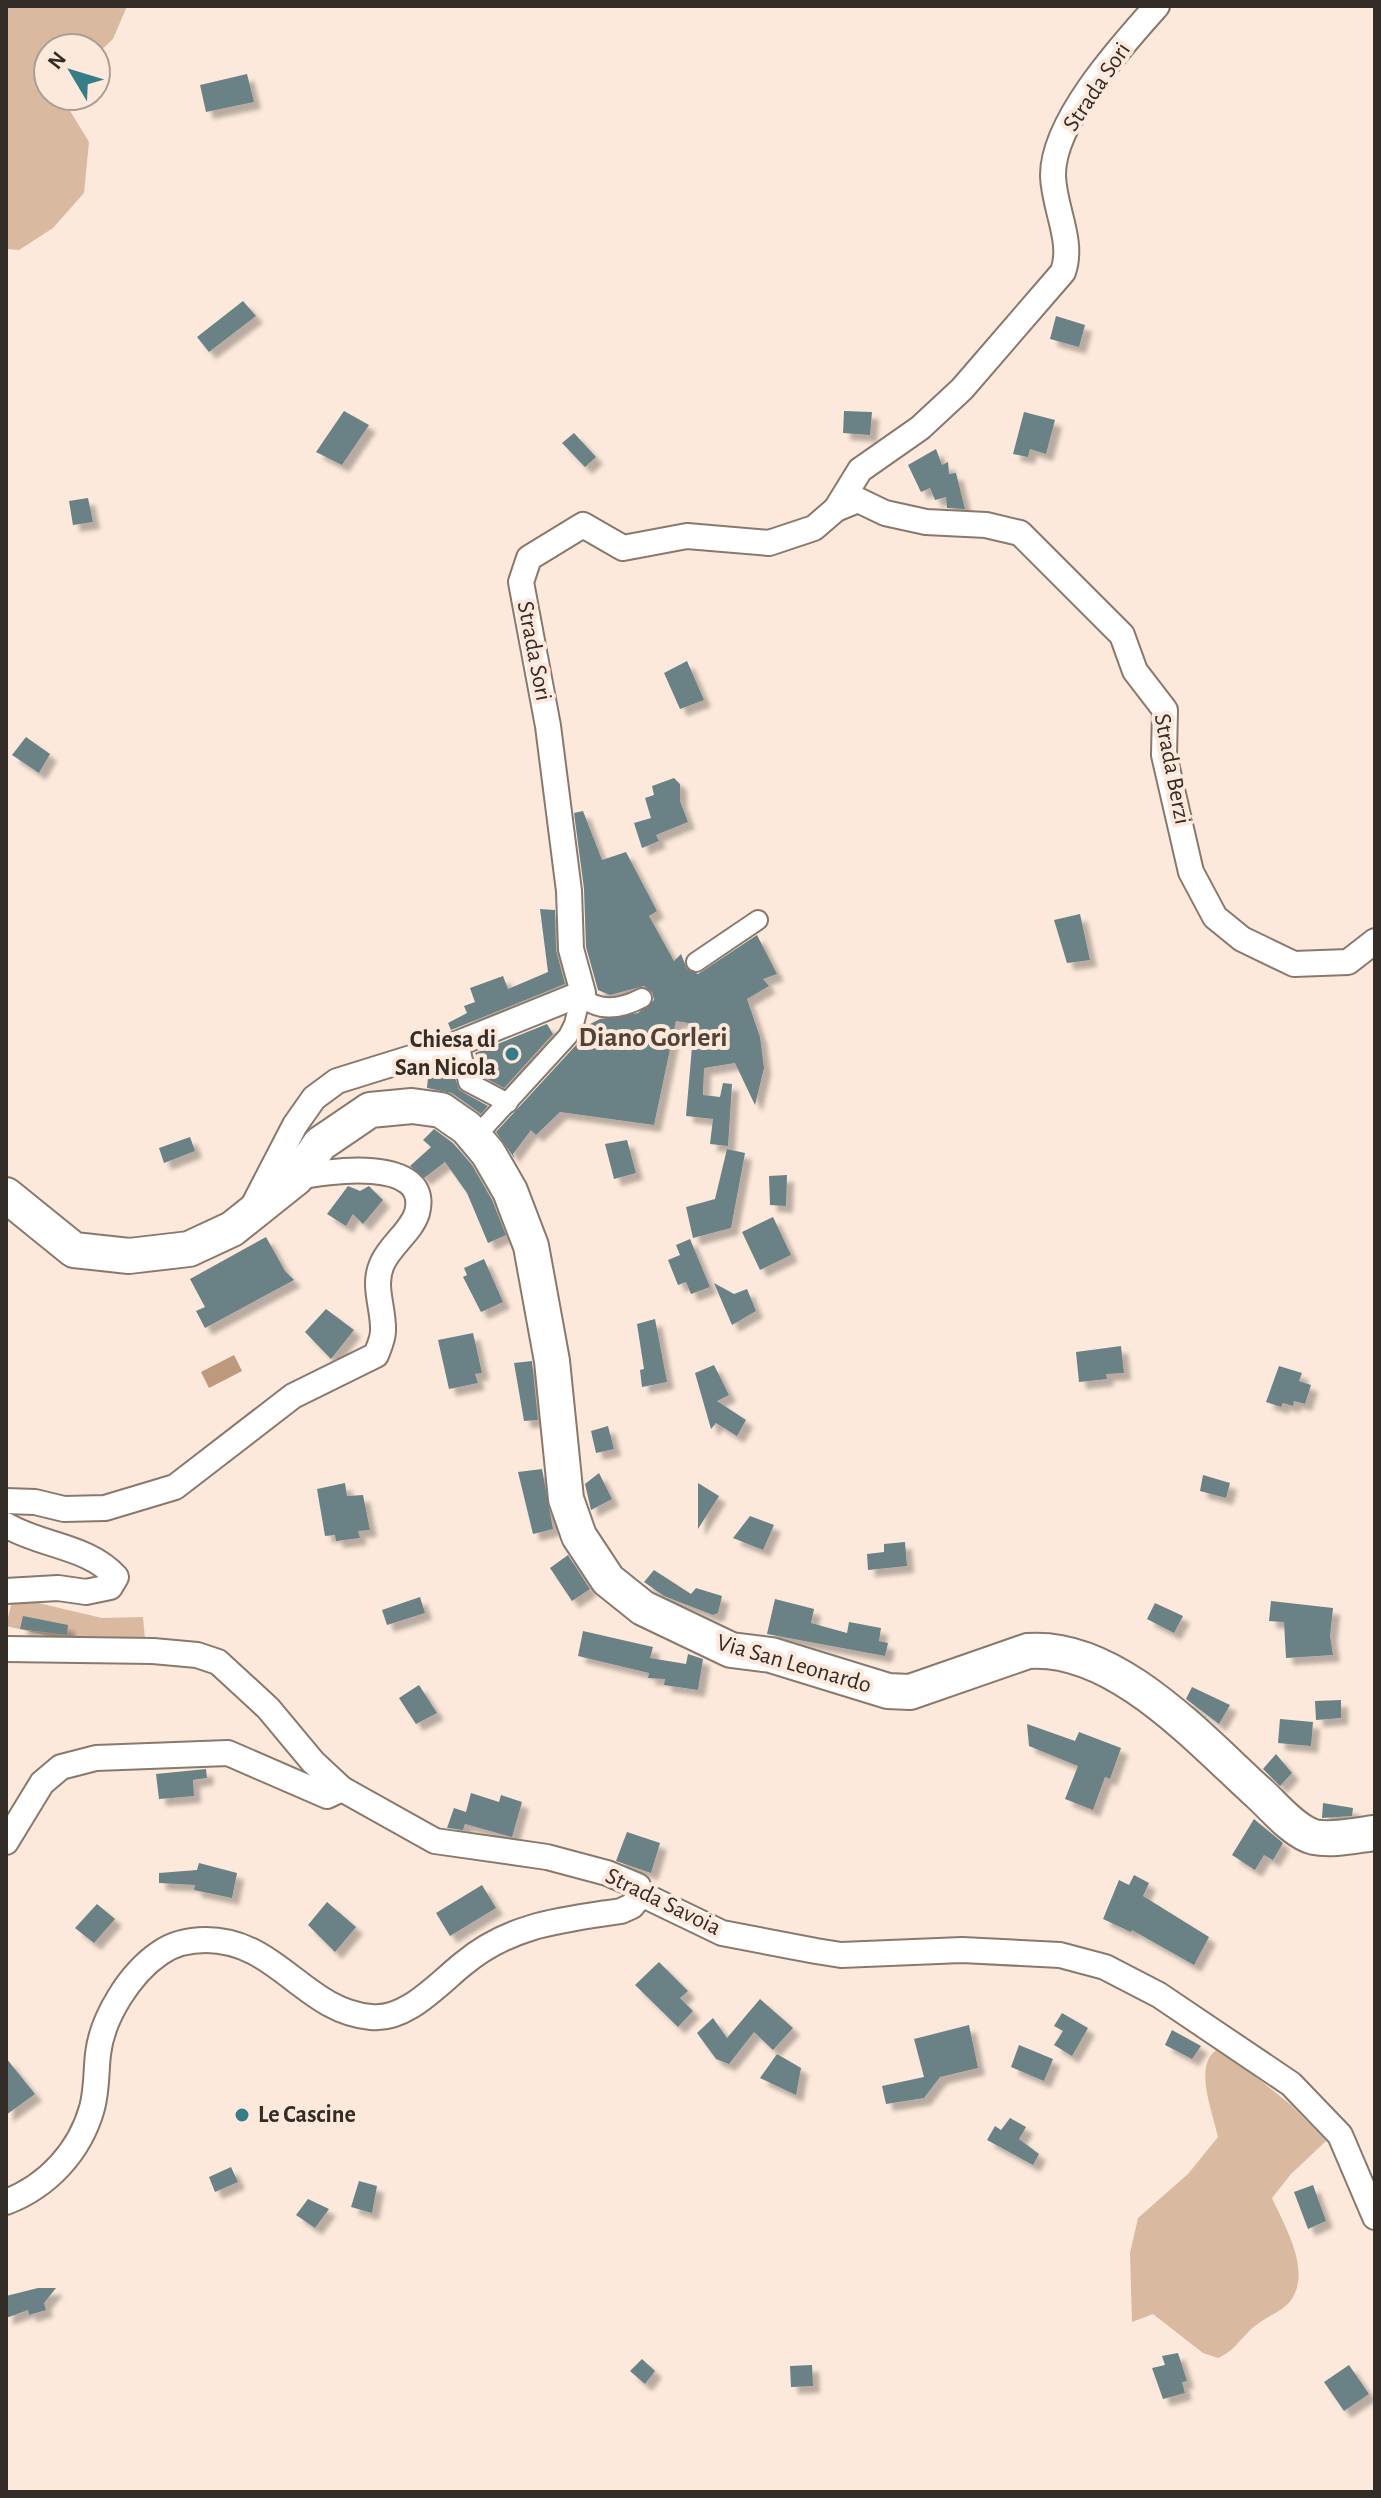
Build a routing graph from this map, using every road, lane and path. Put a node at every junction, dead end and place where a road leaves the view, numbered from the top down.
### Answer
1 (1157, 6) edge
2 (836, 509) junction
3 (758, 920) dead end
4 (1375, 941) edge
5 (696, 962) dead end
6 (581, 996) junction
7 (642, 998) dead end
8 (459, 1043) junction
9 (508, 1103) junction
10 (467, 1128) junction
11 (296, 1178) junction
12 (6, 1195) edge
13 (247, 1216) junction
14 (6, 1501) edge
15 (6, 1525) edge
16 (6, 1591) edge
17 (6, 1649) edge
18 (342, 1789) junction
19 (1375, 1833) edge
20 (6, 1842) edge
21 (641, 1894) junction
22 (6, 2202) edge
23 (1375, 2217) edge

1 - 2 street, Strada Sori
2 - 4 street, Strada Berzi
2 - 6 street, Strada Sori
3 - 5 street
6 - 7 street
6 - 8 street
6 - 9 street
8 - 9 street
8 - 13 street
9 - 10 street
10 - 11 main road, Via San Leonardo
10 - 19 main road, Via San Leonardo
11 - 13 main road, Via San Leonardo
11 - 14 street
12 - 13 main road, Via San Leonardo
15 - 16 street
17 - 18 street, Strada Savoia
18 - 20 street
18 - 21 street, Strada Savoia
21 - 22 street
21 - 23 street, Strada Savoia

